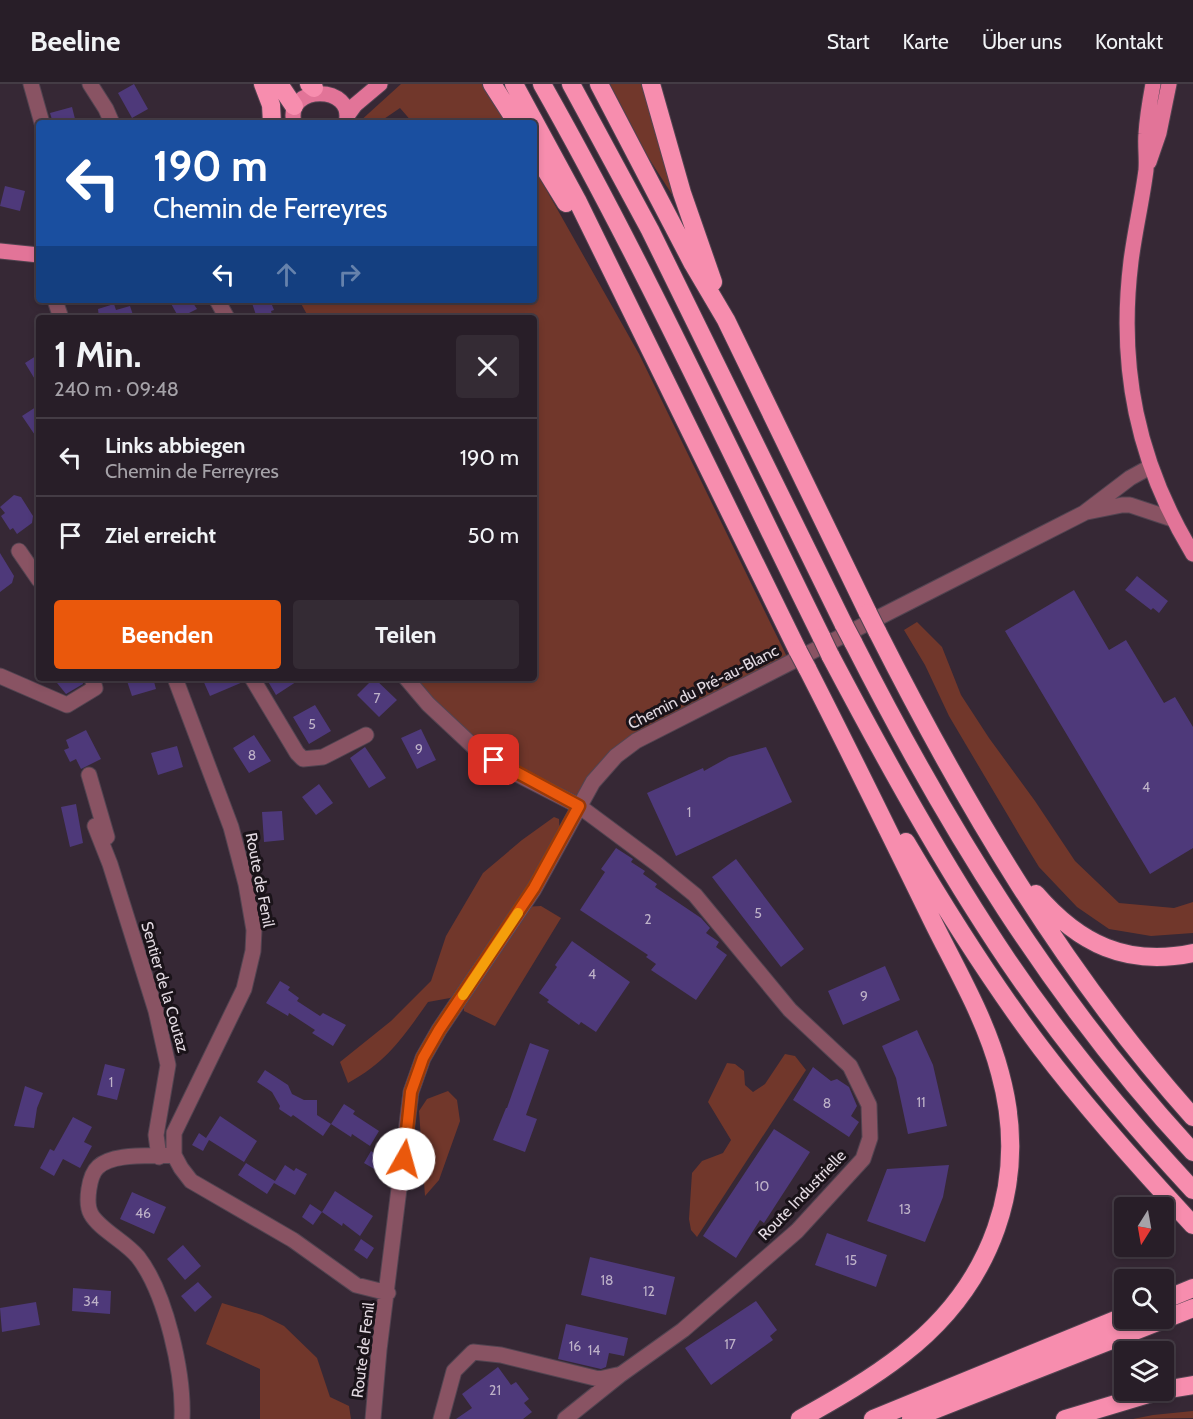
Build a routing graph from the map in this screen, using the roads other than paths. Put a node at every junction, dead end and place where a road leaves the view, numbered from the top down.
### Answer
1 (31, 84) edge
2 (90, 84) edge
3 (263, 84) edge
4 (279, 84) edge
5 (380, 84) edge
6 (492, 84) edge
7 (514, 84) edge
8 (542, 84) edge
9 (571, 84) edge
10 (599, 84) edge
11 (651, 84) edge
12 (1153, 84) edge
13 (1169, 84) edge
14 (322, 86) edge
15 (292, 117) edge
16 (41, 120) edge
17 (111, 120) edge
18 (273, 120) edge
19 (346, 120) edge
20 (515, 120) edge
21 (534, 120) edge
22 (537, 126) edge
23 (537, 156) edge
24 (1146, 168) junction
25 (0, 251) edge
26 (36, 255) edge
27 (628, 304) junction
28 (726, 320) junction
29 (1150, 467) junction
30 (1084, 513) junction
31 (1172, 519) junction
32 (19, 552) dead end
33 (1193, 554) edge
34 (36, 576) edge
35 (0, 676) edge
36 (93, 681) edge
37 (176, 681) edge
38 (254, 681) edge
39 (409, 681) edge
40 (366, 735) dead end
41 (846, 744) junction
42 (89, 775) dead end
43 (579, 806) junction
44 (95, 826) dead end
45 (996, 844) junction
46 (110, 864) junction
47 (1193, 953) edge
48 (1193, 1116) edge
49 (1193, 1152) edge
50 (166, 1156) junction
51 (1193, 1190) edge
52 (1193, 1225) edge
53 (1193, 1288) edge
54 (388, 1293) junction
55 (1174, 1296) edge
56 (1193, 1308) edge
57 (1114, 1320) edge
58 (620, 1374) junction
59 (1193, 1385) edge
60 (1174, 1388) edge
61 (1126, 1401) edge
62 (182, 1419) edge
63 (373, 1419) edge
64 (441, 1419) edge
65 (565, 1419) edge
66 (800, 1419) edge
67 (873, 1419) edge
68 (911, 1419) edge
69 (1065, 1419) edge

1 - 16 street
2 - 17 street
3 - 18 highway
4 - 15 highway
5 - 19 main road
6 - 20 highway
7 - 21 highway
8 - 51 highway, bridge
9 - 49 highway, bridge
10 - 28 highway
11 - 28 highway
12 - 24 main road
13 - 24 main road
14 - 15 main road
14 - 19 main road
22 - 27 highway
23 - 27 highway
24 - 29 main road
25 - 26 main road
27 - 41 highway, bridge
28 - 45 highway, bridge
29 - 30 street, Chemin du Pré-au-Blanc
29 - 31 main road
30 - 31 street, Chemin du Pré-au-Blanc
30 - 43 street, Chemin du Pré-au-Blanc
31 - 33 main road
32 - 34 street
35 - 36 street
37 - 50 street, Route de Fenil
38 - 40 street
39 - 43 street, Route Industrielle
41 - 52 highway
41 - 66 highway
42 - 46 street, Sentier de la Coutaz
43 - 54 street, Chemin du Pré-au-Blanc
43 - 58 street, Route Industrielle
44 - 46 street, Sentier de la Coutaz
45 - 47 highway
45 - 48 highway
46 - 50 street, Sentier de la Coutaz
50 - 54 street, Route de Fenil
50 - 62 street
53 - 55 highway
54 - 63 street, Route de Fenil
56 - 68 highway
57 - 67 highway
58 - 64 street, Route Industrielle
58 - 65 street, Route Industrielle
59 - 60 highway
61 - 69 highway

